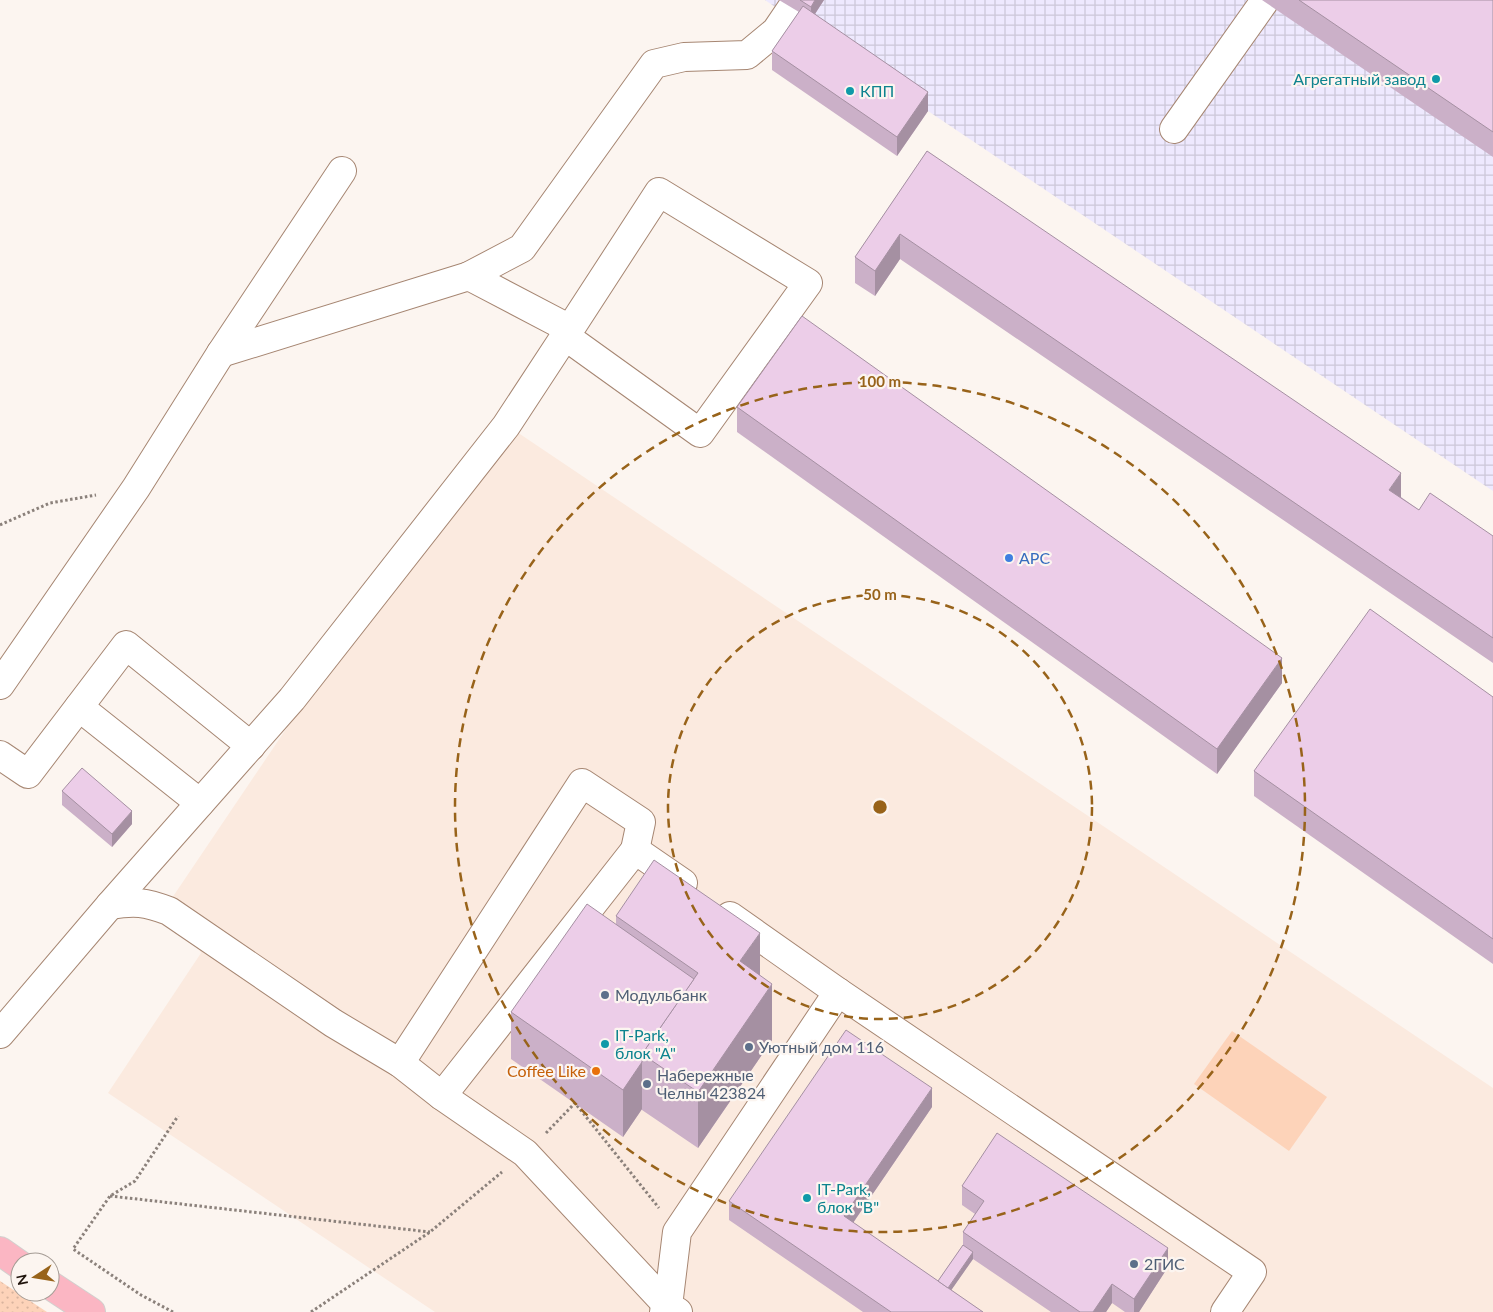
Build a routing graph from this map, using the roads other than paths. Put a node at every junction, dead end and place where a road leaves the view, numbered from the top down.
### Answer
1 (797, 0) edge
2 (1264, 2) dead end
3 (1174, 129) dead end
4 (342, 171) dead end
5 (469, 276) junction
6 (568, 333) junction
7 (221, 353) junction
8 (0, 685) edge
9 (80, 707) junction
10 (251, 746) junction
11 (0, 755) edge
12 (200, 803) junction
13 (635, 850) junction
14 (110, 905) junction
15 (838, 992) junction
16 (0, 1034) edge
17 (400, 1063) junction
18 (442, 1096) junction
19 (60, 1292) edge
20 (670, 1310) edge
21 (91, 1312) edge
22 (1225, 1312) edge

1 - 5 lane
2 - 3 lane
4 - 7 lane
5 - 6 lane
5 - 7 lane
6 - 6 lane
6 - 10 lane
7 - 8 lane
9 - 10 lane
9 - 11 lane
9 - 12 lane
10 - 12 lane
12 - 14 lane
13 - 15 lane
13 - 17 lane
13 - 18 lane
14 - 16 lane
14 - 17 lane
15 - 20 lane
15 - 22 lane
17 - 18 lane
18 - 20 lane
19 - 21 main road

